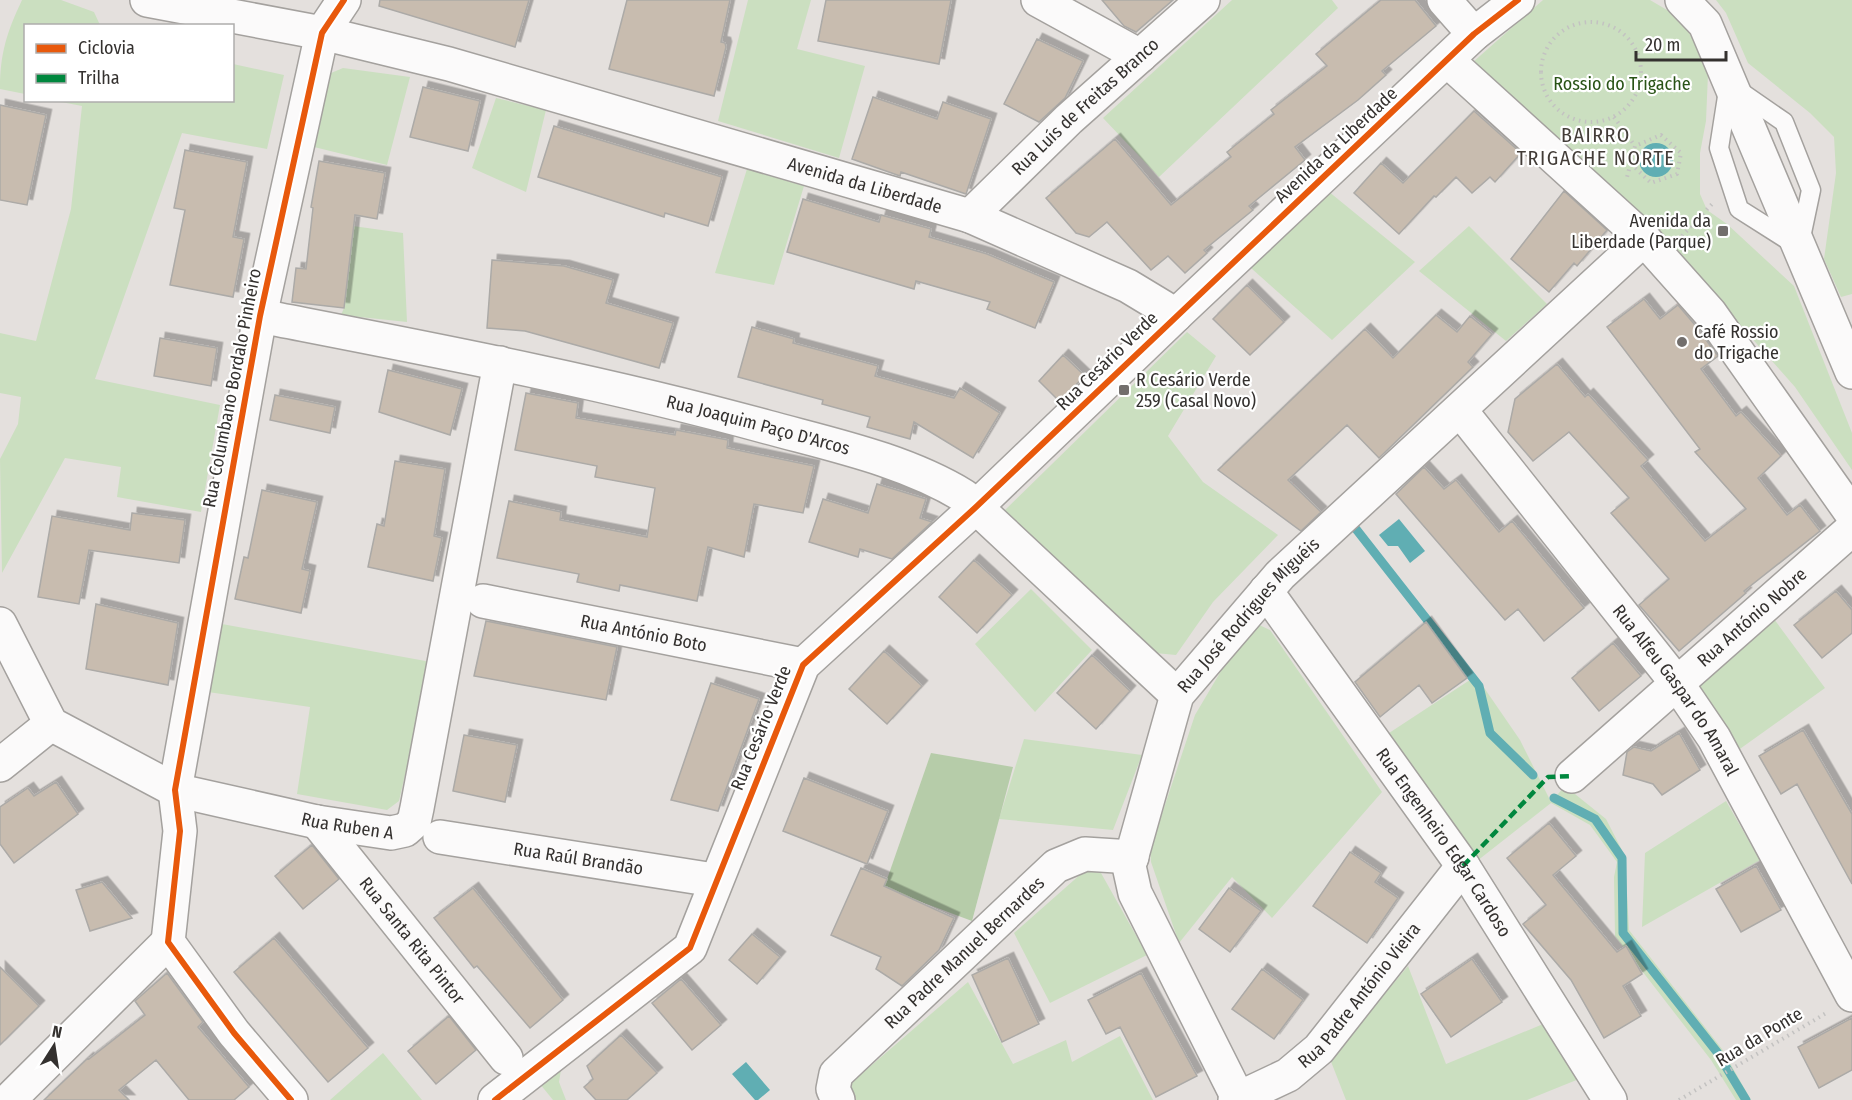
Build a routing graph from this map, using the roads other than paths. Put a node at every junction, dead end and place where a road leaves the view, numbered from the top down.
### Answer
1 (344, 0) edge
2 (1038, 0) edge
3 (1203, 0) edge
4 (1444, 0) edge
5 (1518, 0) edge
6 (1682, 0) edge
7 (156, 1) edge
8 (322, 33) junction
9 (1474, 34) junction
10 (1140, 56) junction
11 (1448, 61) junction
12 (1729, 84) junction
13 (970, 216) junction
14 (1799, 247) junction
15 (1652, 249) junction
16 (1176, 315) junction
17 (260, 316) junction
18 (500, 363) junction
19 (1852, 372) edge
20 (1460, 410) junction
21 (976, 507) junction
22 (1852, 514) edge
23 (1852, 529) edge
24 (1266, 591) junction
25 (483, 601) dead end
26 (0, 624) edge
27 (803, 665) junction
28 (1676, 681) junction
29 (1177, 695) junction
30 (51, 724) junction
31 (0, 765) edge
32 (1572, 776) dead end
33 (175, 790) junction
34 (317, 822) junction
35 (440, 837) dead end
36 (1132, 857) junction
37 (1463, 866) junction
38 (714, 880) junction
39 (168, 942) junction
40 (1842, 1002) edge
41 (519, 1073) junction
42 (1238, 1099) edge
43 (9, 1100) edge
44 (291, 1100) edge
45 (495, 1100) edge
46 (838, 1100) edge
47 (1610, 1100) edge

1 - 8 street, Rua Columbano Bordalo Pinheiro
2 - 10 street
3 - 10 street, Rua Luís de Freitas Branco
4 - 9 street
5 - 9 street, Avenida da Liberdade
6 - 12 street
7 - 8 street, Avenida da Liberdade
8 - 13 street, Avenida da Liberdade
8 - 17 street, Rua Columbano Bordalo Pinheiro
9 - 11 street, Avenida da Liberdade
10 - 13 street, Rua Luís de Freitas Branco
11 - 15 street
11 - 16 street, Avenida da Liberdade
12 - 14 street
12 - 14 lane
13 - 16 street, Avenida da Liberdade
14 - 19 street
15 - 20 street, Rua José Rodrigues Miguéis
15 - 22 street
16 - 21 street, Rua Cesário Verde
17 - 18 street, Rua Joaquim Paço D'Arcos
17 - 33 street, Rua Columbano Bordalo Pinheiro
18 - 21 street, Rua Joaquim Paço D'Arcos
18 - 34 street, Rua Ruben A
20 - 24 street, Rua José Rodrigues Miguéis
20 - 28 street, Rua Alfeu Gaspar do Amaral
21 - 27 street, Rua Cesário Verde
21 - 29 street, Rua Joaquim Paço D'Arcos
23 - 28 street, Rua António Nobre
24 - 29 street, Rua José Rodrigues Miguéis
24 - 37 street, Rua Engenheiro Edgar Cardoso
25 - 27 street, Rua António Boto
26 - 30 street
27 - 38 street, Rua Cesário Verde
28 - 32 street, Rua António Nobre
28 - 40 street, Rua Alfeu Gaspar do Amaral
29 - 36 street, Rua José Rodrigues Miguéis
30 - 31 street
30 - 33 street, Rua Ruben A
33 - 34 street, Rua Ruben A
33 - 39 street, Rua Columbano Bordalo Pinheiro
34 - 41 street, Rua Santa Rita Pintor
35 - 38 street, Rua Raúl Brandão
36 - 42 street, Rua José Rodrigues Miguéis
36 - 46 street, Rua Padre Manuel Bernardes
37 - 42 street, Rua Padre António Vieira
37 - 47 street, Rua Engenheiro Edgar Cardoso
38 - 41 street, Rua Cesário Verde
39 - 43 street
39 - 44 street
41 - 45 street, Rua Cesário Verde

